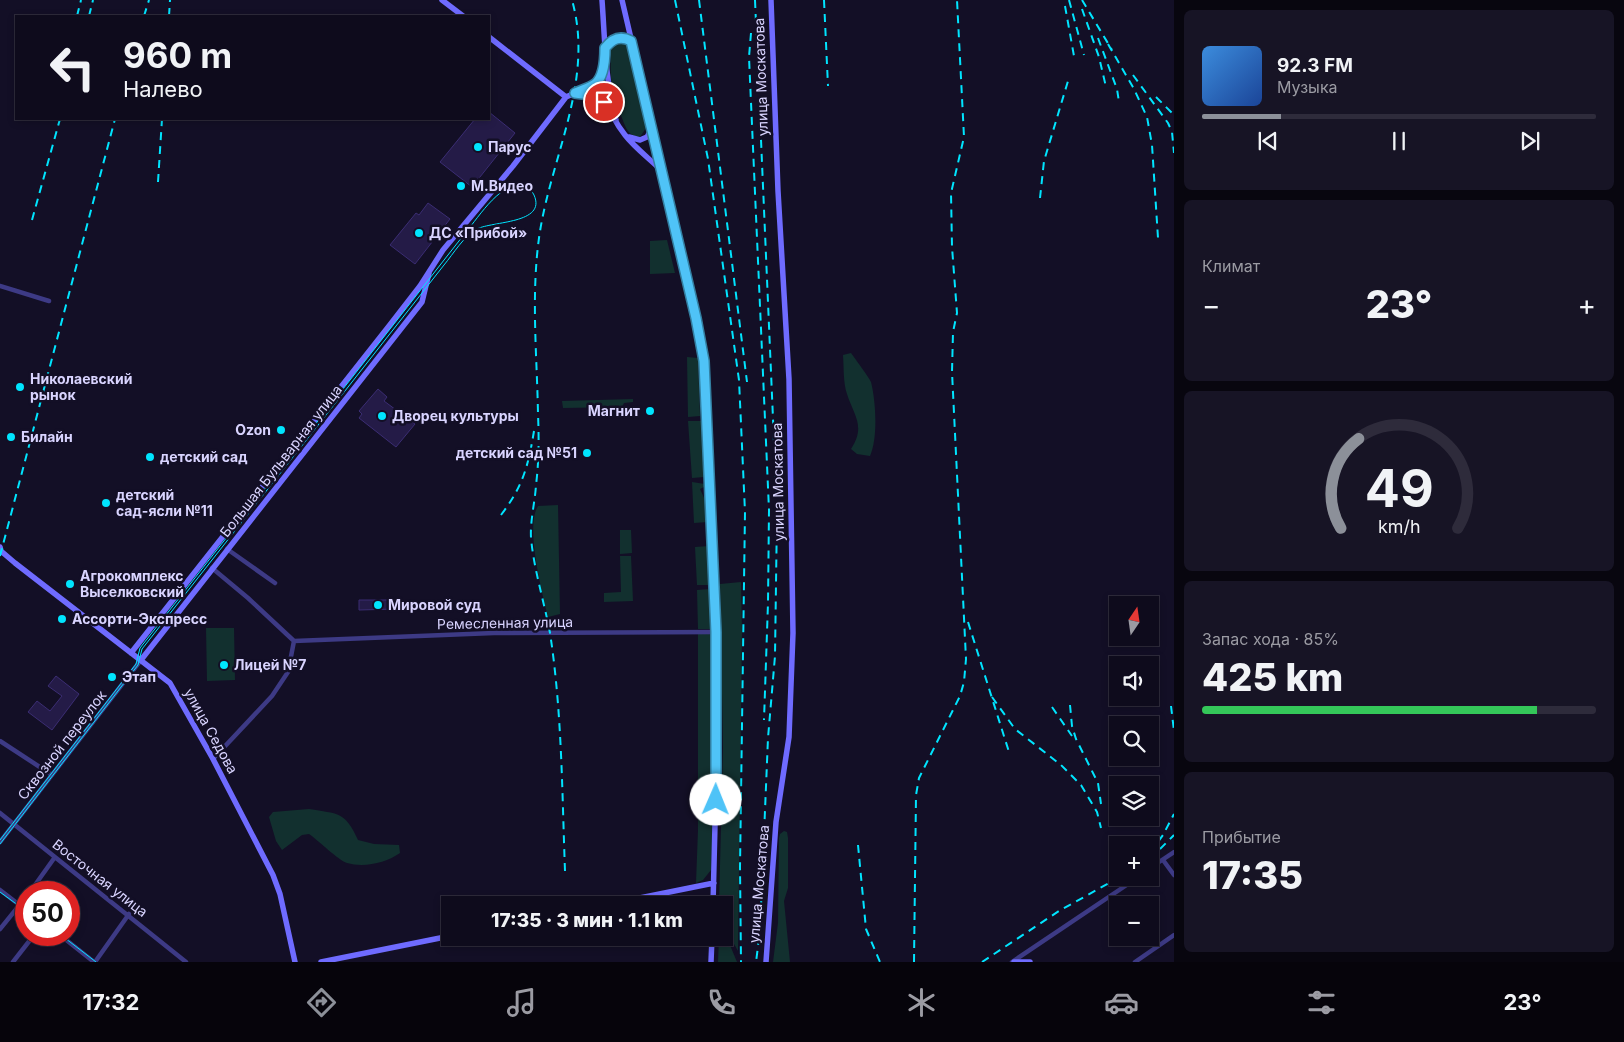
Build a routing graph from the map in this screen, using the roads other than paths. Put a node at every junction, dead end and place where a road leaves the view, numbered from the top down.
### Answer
1 (442, 0) edge
2 (602, 0) edge
3 (622, 0) edge
4 (771, 0) edge
5 (462, 15) edge
6 (490, 37) edge
7 (631, 41) junction
8 (605, 48) junction
9 (605, 60) junction
10 (575, 93) junction
11 (566, 97) junction
12 (616, 120) junction
13 (652, 128) junction
14 (625, 135) junction
15 (661, 170) junction
16 (429, 271) junction
17 (0, 286) edge
18 (48, 301) dead end
19 (0, 549) edge
20 (227, 549) junction
21 (212, 568) junction
22 (275, 584) dead end
23 (716, 632) junction
24 (294, 641) junction
25 (131, 653) junction
26 (141, 660) junction
27 (0, 741) edge
28 (213, 759) junction
29 (52, 775) junction
30 (0, 814) edge
31 (14, 824) junction
32 (0, 842) edge
33 (1174, 852) edge
34 (55, 857) junction
35 (1163, 860) junction
36 (1159, 862) edge
37 (1174, 875) edge
38 (38, 881) edge
39 (714, 883) junction
40 (1125, 886) edge
41 (0, 890) edge
42 (650, 896) edge
43 (713, 896) edge
44 (15, 901) edge
45 (15, 911) edge
46 (129, 914) junction
47 (0, 930) edge
48 (1174, 935) edge
49 (441, 938) edge
50 (25, 946) edge
51 (74, 946) edge
52 (712, 946) edge
53 (13, 962) edge
54 (94, 962) edge
55 (186, 962) edge
56 (295, 962) edge
57 (321, 962) edge
58 (711, 962) edge
59 (766, 962) edge
60 (1013, 962) edge
61 (1030, 962) edge
62 (1135, 962) edge

1 - 5 main road
2 - 8 main road
3 - 7 main road
4 - 59 main road, улица Москатова
6 - 11 main road
7 - 8 main road
7 - 13 main road
8 - 9 main road
9 - 10 main road
9 - 12 main road
10 - 11 main road
10 - 12 main road
11 - 16 main road, Большая Бульварная улица
12 - 14 main road
13 - 14 main road
13 - 15 main road
14 - 15 main road
15 - 23 main road
16 - 20 main road, Большая Бульварная улица
16 - 25 main road, Большая Бульварная улица
17 - 18 street
19 - 25 main road, улица Седова
20 - 21 main road, Большая Бульварная улица
20 - 22 street
21 - 24 street
21 - 26 main road, Большая Бульварная улица
23 - 24 street, Ремесленная улица
23 - 39 main road
24 - 28 street
25 - 26 main road, улица Седова
26 - 28 main road, улица Седова
26 - 29 street, Сквозной переулок
27 - 29 street
28 - 56 main road, улица Седова
29 - 31 street, Сквозной переулок
30 - 31 street, Восточная улица
31 - 32 street, Сквозной переулок
31 - 34 street, Восточная улица
33 - 35 street
34 - 38 street
34 - 46 street, Восточная улица
35 - 36 street
35 - 37 street
39 - 42 main road
39 - 43 main road
40 - 60 street
41 - 44 street
45 - 47 street
46 - 54 street
46 - 55 street, Восточная улица
48 - 62 street
49 - 57 main road
50 - 53 street
51 - 54 street
52 - 58 main road
60 - 61 main road

